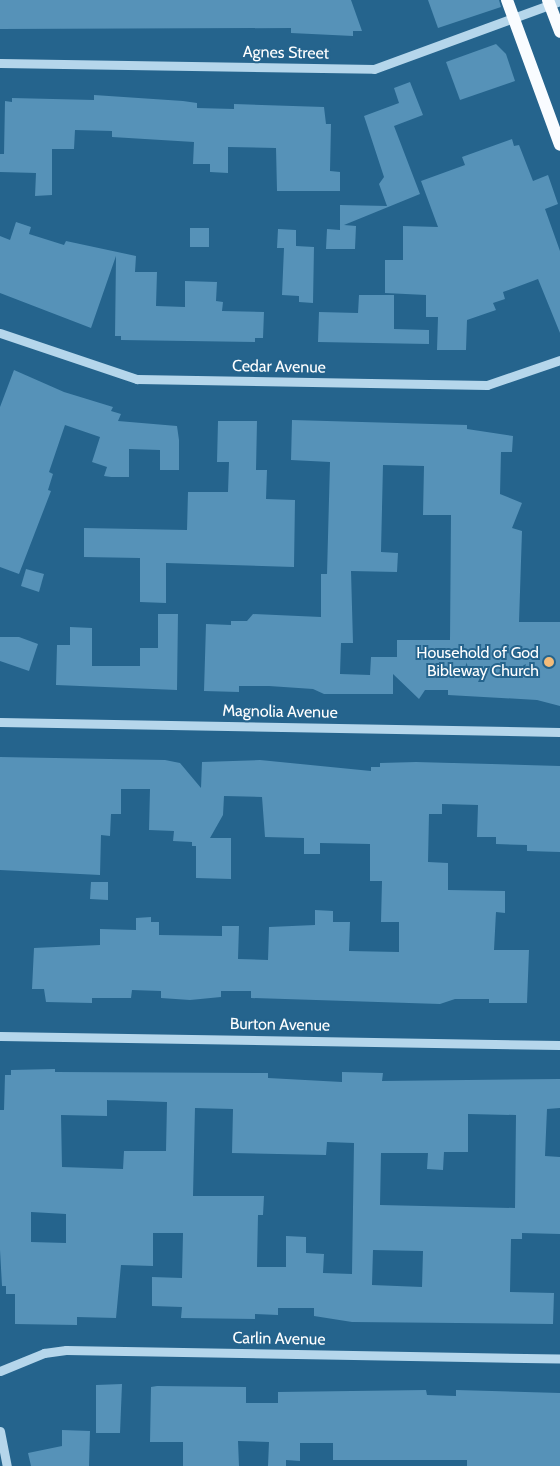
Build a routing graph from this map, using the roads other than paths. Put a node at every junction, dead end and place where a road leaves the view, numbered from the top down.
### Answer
1 (507, 0) edge
2 (553, 2) edge
3 (514, 18) junction
4 (560, 32) edge
5 (0, 63) edge
6 (560, 145) edge
7 (0, 333) edge
8 (560, 360) edge
9 (0, 722) edge
10 (560, 732) edge
11 (0, 1036) edge
12 (560, 1046) edge
13 (560, 1359) edge
14 (0, 1371) edge
15 (0, 1431) edge
16 (7, 1466) edge

1 - 3 main road
2 - 3 street, Agnes Street
2 - 4 main road
3 - 5 street, Agnes Street
3 - 6 main road
7 - 8 street, Cedar Avenue
9 - 10 street, Magnolia Avenue
11 - 12 street, Burton Avenue
13 - 14 street, Carlin Avenue
15 - 16 street

